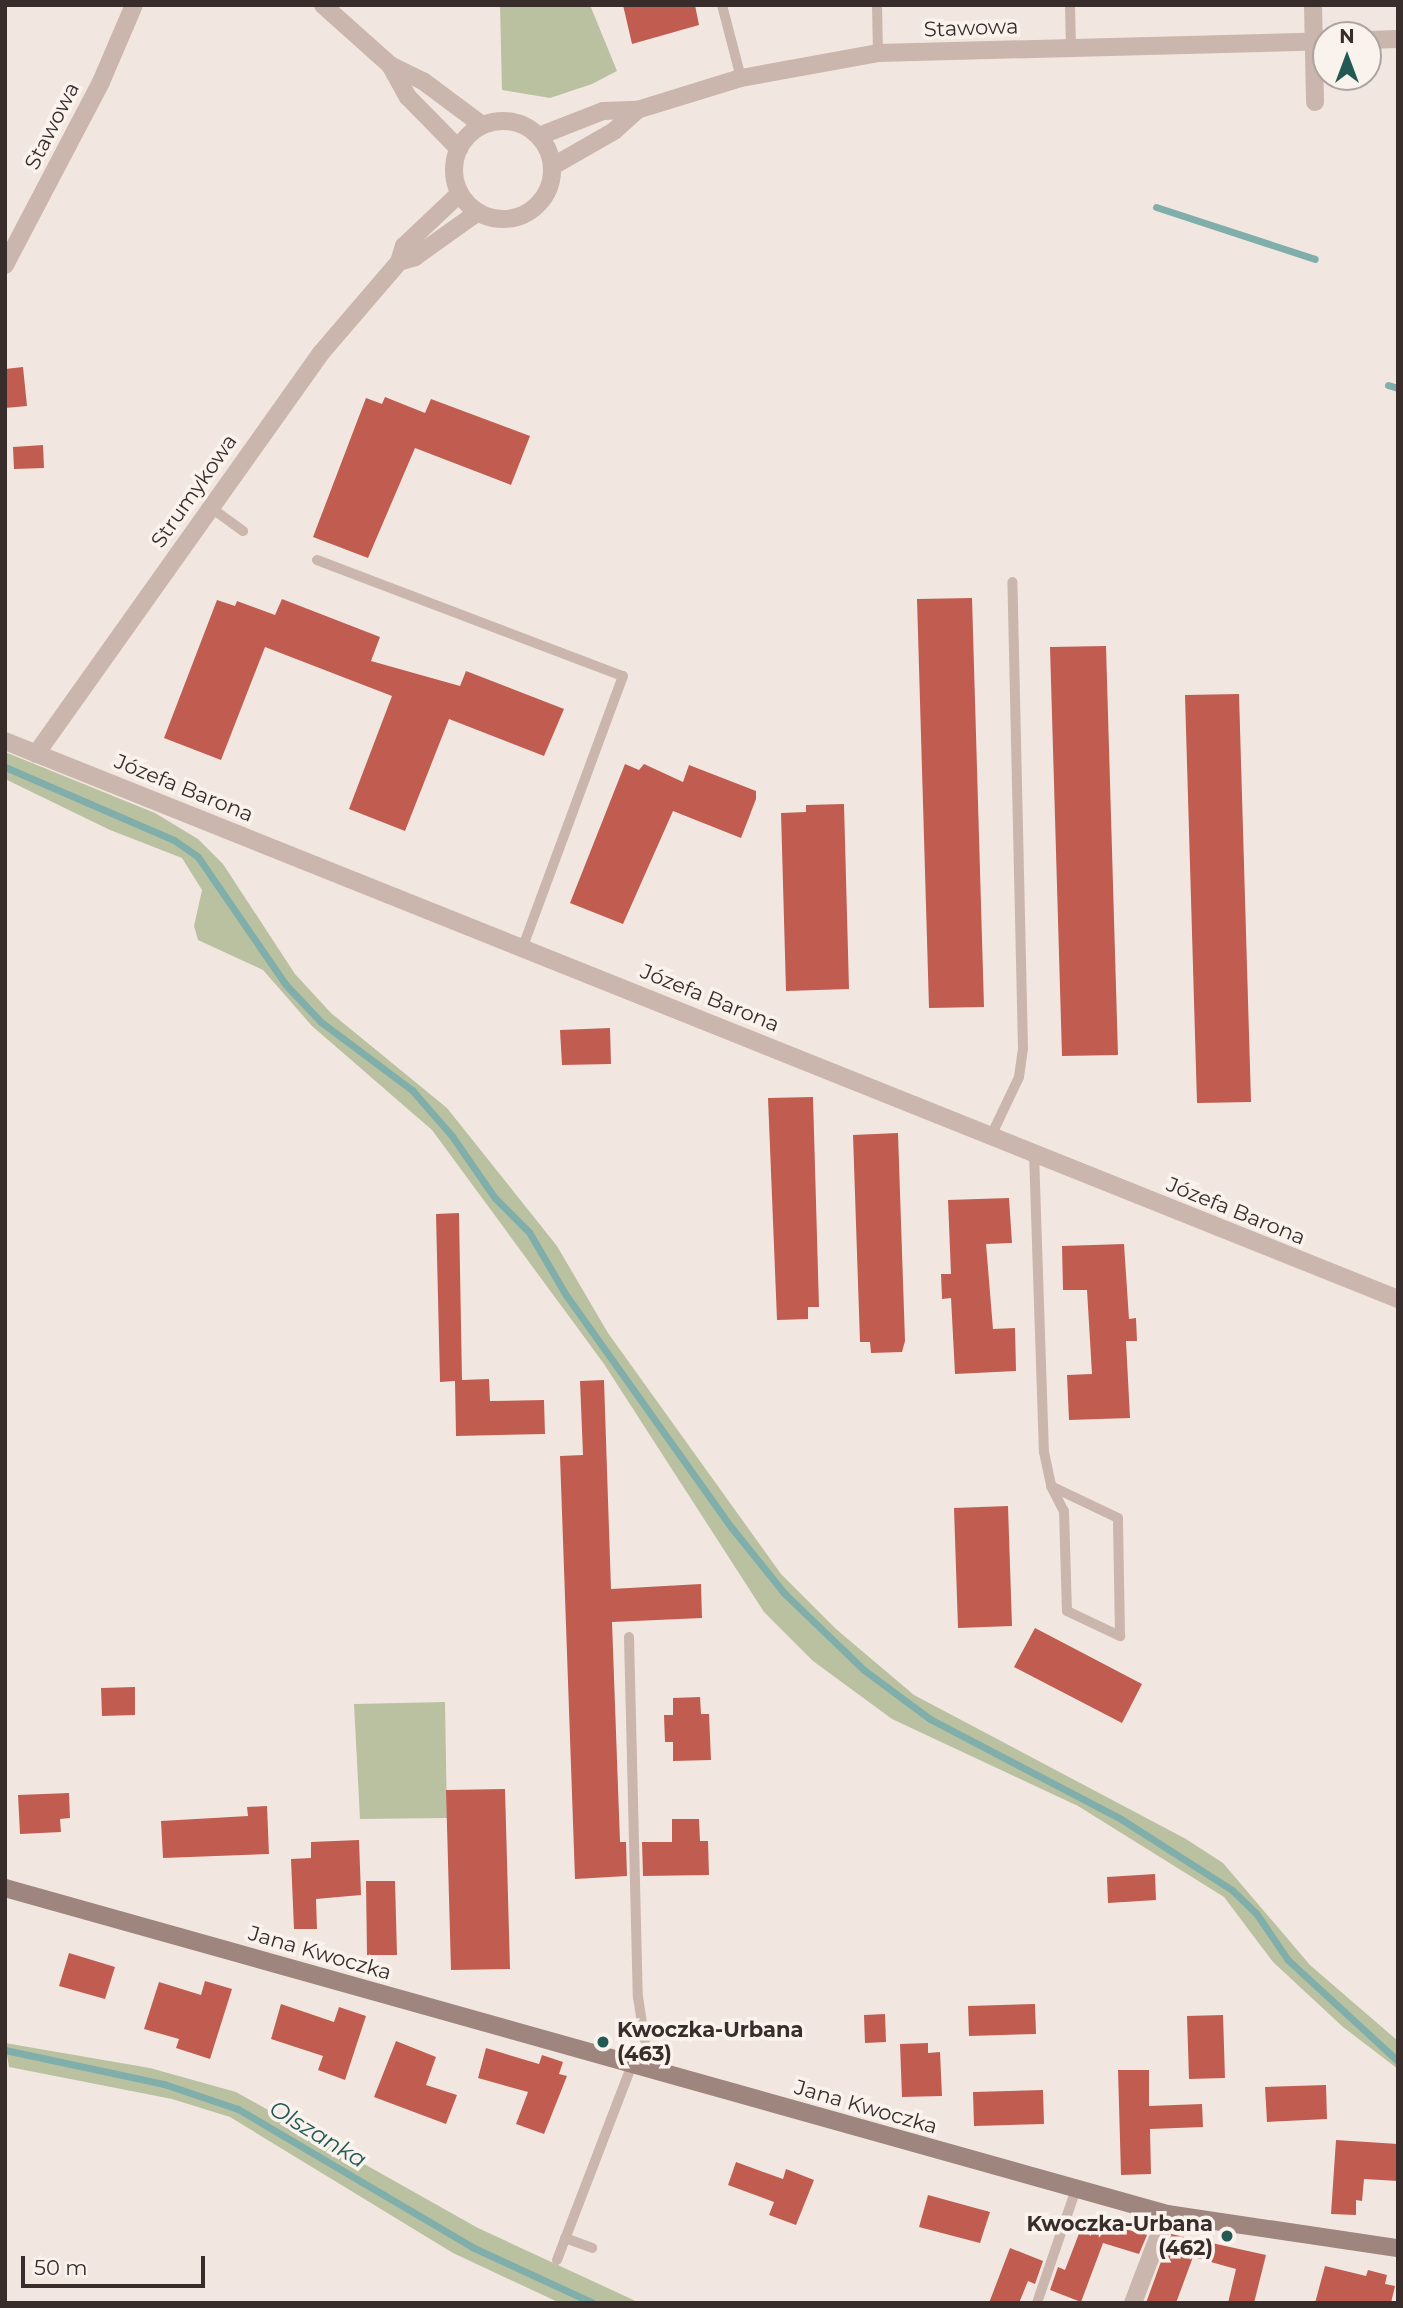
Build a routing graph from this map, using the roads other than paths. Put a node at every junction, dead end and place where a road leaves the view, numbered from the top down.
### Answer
1 (134, 5) edge
2 (323, 5) edge
3 (722, 5) edge
4 (877, 5) edge
5 (1070, 5) edge
6 (1312, 41) edge
7 (1071, 48) junction
8 (878, 53) junction
9 (390, 65) junction
10 (741, 78) junction
11 (1316, 91) edge
12 (1315, 102) dead end
13 (637, 110) junction
14 (482, 125) junction
15 (539, 136) junction
16 (458, 149) junction
17 (553, 166) junction
18 (460, 193) junction
19 (478, 212) junction
20 (399, 262) junction
21 (5, 265) edge
22 (210, 507) junction
23 (243, 531) dead end
24 (317, 560) dead end
25 (1012, 582) dead end
26 (5, 741) edge
27 (36, 754) junction
28 (523, 946) junction
29 (991, 1136) junction
30 (1034, 1153) junction
31 (1398, 1299) edge
32 (1051, 1486) junction
33 (629, 1637) dead end
34 (5, 1888) edge
35 (638, 2066) junction
36 (1076, 2189) junction
37 (1167, 2214) junction
38 (565, 2238) junction
39 (592, 2248) dead end
40 (1398, 2248) edge
41 (557, 2260) dead end
42 (1037, 2303) edge
43 (1133, 2303) edge

1 - 21 street, Stawowa
2 - 9 street
3 - 10 lane
4 - 8 lane
5 - 7 lane
6 - 7 street, Stawowa
7 - 8 street, Stawowa
8 - 10 street, Stawowa
9 - 14 street
9 - 16 street
10 - 13 street, Stawowa
11 - 12 street
13 - 15 street, Stawowa
13 - 17 street, Stawowa
14 - 15 street
14 - 16 street
15 - 17 street
16 - 18 street
17 - 19 street
18 - 19 street
18 - 20 street, Strumykowa
19 - 20 street, Strumykowa
20 - 22 street, Strumykowa
22 - 23 lane
22 - 27 street, Strumykowa
24 - 28 lane
25 - 29 lane
26 - 27 street, Józefa Barona
27 - 28 street, Józefa Barona
28 - 29 street, Józefa Barona
29 - 30 street, Józefa Barona
30 - 31 street, Józefa Barona
30 - 32 lane
32 - 32 lane
33 - 35 lane
34 - 35 street, Jana Kwoczka
35 - 36 street, Jana Kwoczka
35 - 38 lane
36 - 37 street, Jana Kwoczka
36 - 42 lane
37 - 40 street, Jana Kwoczka
37 - 43 street
38 - 39 lane
38 - 41 lane

